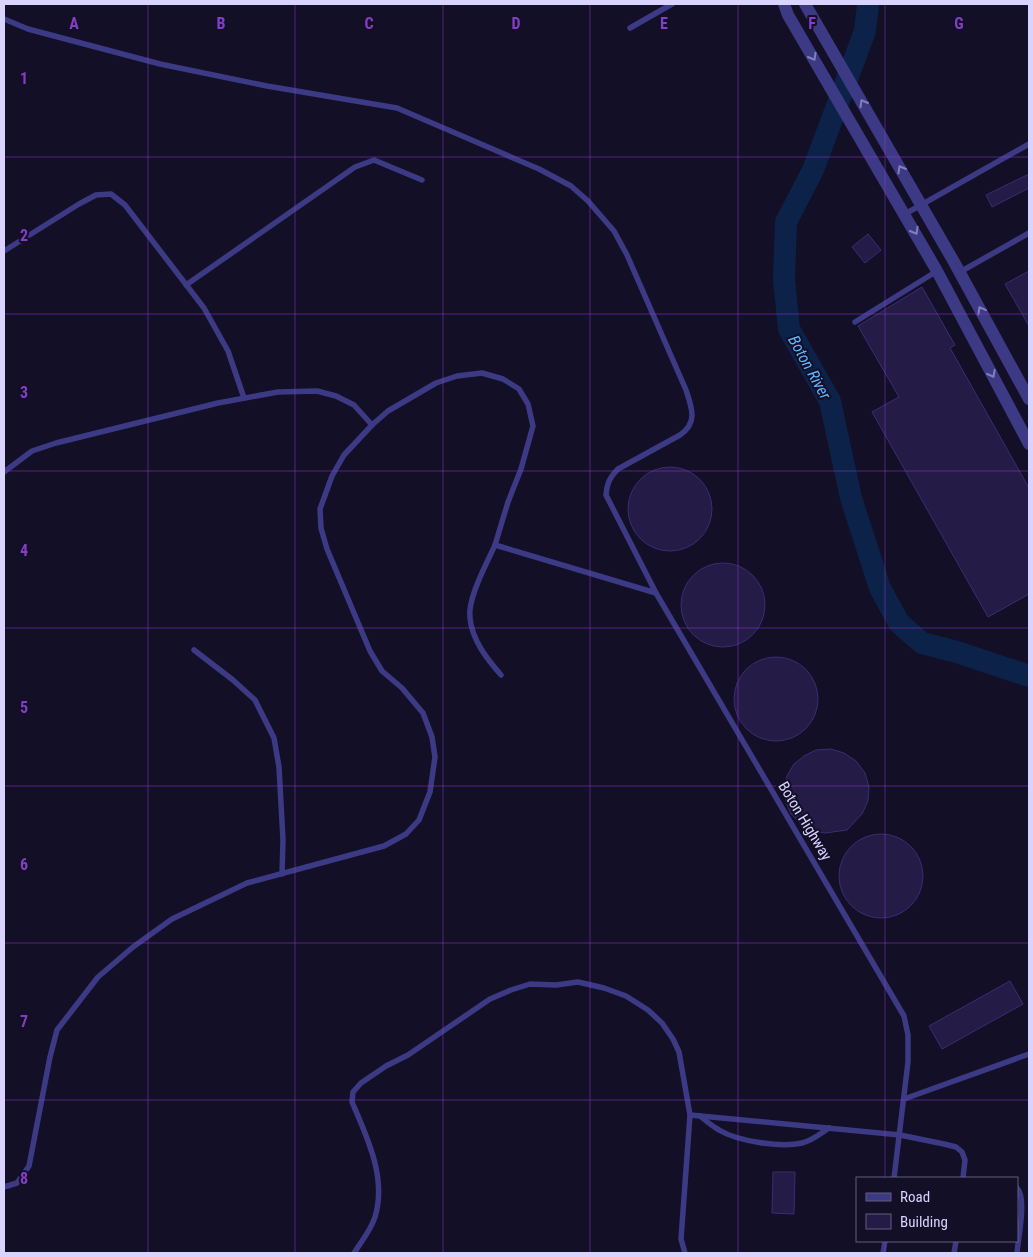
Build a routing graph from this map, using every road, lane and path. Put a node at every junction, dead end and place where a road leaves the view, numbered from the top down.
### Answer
1 (672, 4) edge
2 (805, 4) edge
3 (786, 9) edge
4 (4, 18) edge
5 (630, 28) dead end
6 (1029, 144) edge
7 (422, 180) dead end
8 (922, 206) junction
9 (905, 214) junction
10 (1029, 233) edge
11 (4, 251) edge
12 (937, 270) junction
13 (960, 272) junction
14 (186, 285) junction
15 (855, 322) dead end
16 (244, 398) junction
17 (1029, 399) edge
18 (372, 425) junction
19 (1029, 444) edge
20 (4, 472) edge
21 (495, 545) junction
22 (656, 593) junction
23 (194, 650) dead end
24 (501, 675) dead end
25 (282, 874) junction
26 (1029, 1054) edge
27 (904, 1099) junction
28 (690, 1115) junction
29 (699, 1115) junction
30 (829, 1128) junction
31 (900, 1135) junction
32 (894, 1177) edge
33 (963, 1177) edge
34 (4, 1187) edge
35 (1018, 1189) edge
36 (354, 1253) edge
37 (686, 1253) edge
38 (1017, 1253) edge

1 - 5 lane
8 -> 2 street
3 -> 9 street
4 - 22 lane, Boton Highway
6 - 8 lane
7 - 14 lane
8 - 9 lane
8 - 13 street
9 -> 12 street
10 - 13 lane
11 - 14 lane
12 - 15 lane
12 -> 19 street
17 -> 13 street
14 - 16 lane
16 - 18 lane
16 - 20 lane
18 - 21 lane
18 - 25 lane
21 - 22 lane
21 - 24 lane
22 - 27 lane, Boton Highway
23 - 25 lane
25 - 34 lane
26 - 27 lane
27 - 31 lane, Boton Highway
28 - 29 lane
28 - 36 lane
28 - 37 lane
29 - 30 lane
29 - 30 lane
30 - 31 lane
31 - 32 lane, Boton Highway
31 - 33 lane
35 - 38 lane

